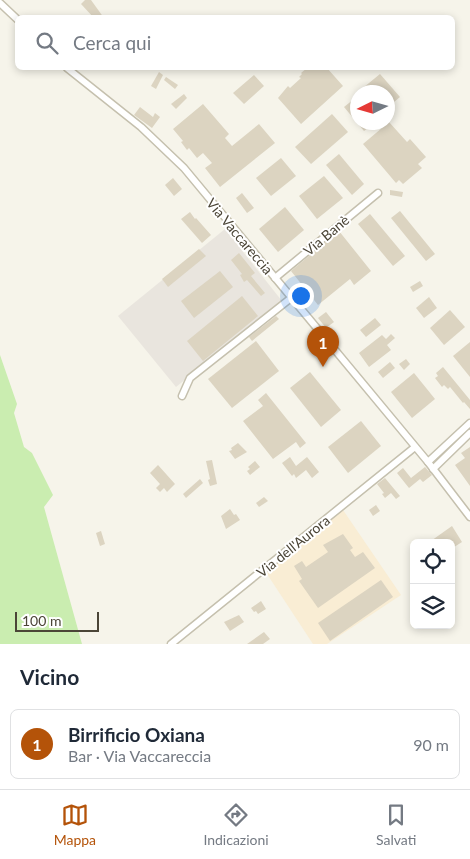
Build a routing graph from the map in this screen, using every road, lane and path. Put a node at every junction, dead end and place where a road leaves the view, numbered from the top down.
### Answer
1 (0, 3) edge
2 (15, 17) edge
3 (70, 70) edge
4 (378, 193) dead end
5 (275, 278) junction
6 (292, 298) junction
7 (182, 396) dead end
8 (470, 423) edge
9 (470, 433) edge
10 (415, 447) junction
11 (428, 462) junction
12 (433, 469) junction
13 (470, 517) edge
14 (170, 644) edge

1 - 2 street
3 - 5 street, Via Vaccareccia
4 - 5 street, Via Banè
5 - 6 street, Via Vaccareccia
6 - 7 street
6 - 10 street, Via Vaccareccia
8 - 11 street
9 - 12 street
10 - 11 street, Via Vaccareccia
10 - 14 street, Via dell'Aurora
11 - 12 street, Via Vaccareccia
12 - 13 street, Via Vaccareccia

